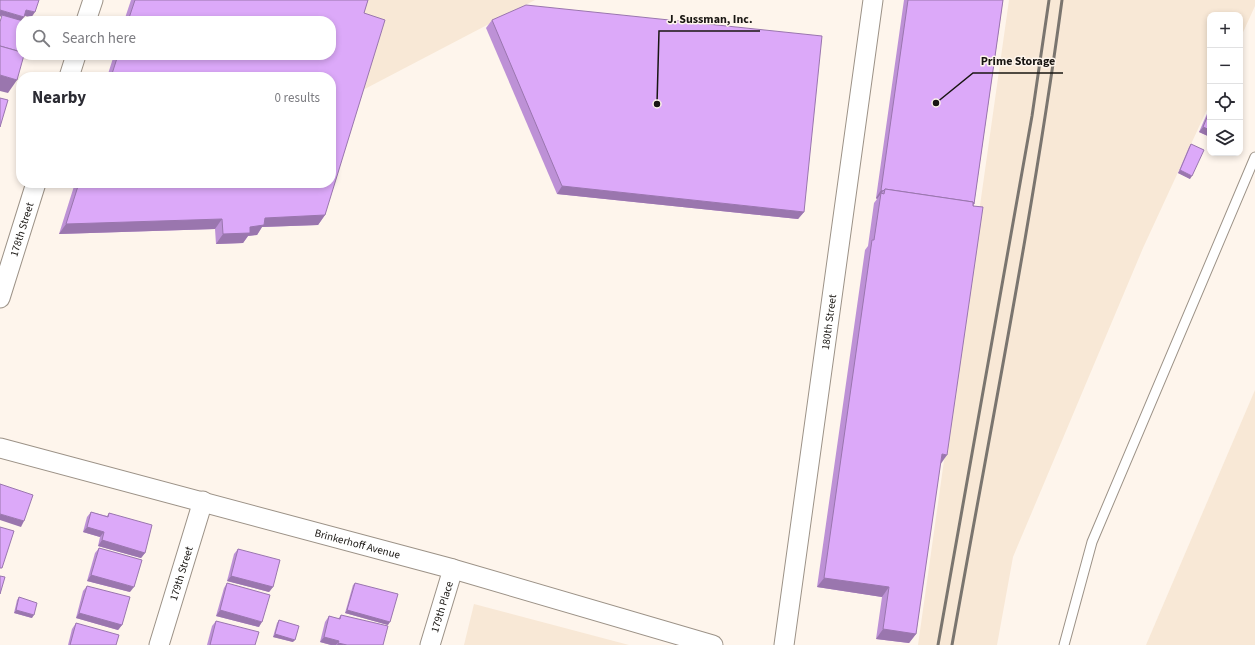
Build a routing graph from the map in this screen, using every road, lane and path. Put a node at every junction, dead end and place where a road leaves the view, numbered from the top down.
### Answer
1 (93, 0) edge
2 (873, 0) edge
3 (88, 16) edge
4 (74, 60) edge
5 (71, 72) edge
6 (1255, 157) edge
7 (34, 188) edge
8 (0, 298) edge
9 (0, 448) edge
10 (203, 501) junction
11 (453, 569) junction
12 (159, 645) edge
13 (430, 645) edge
14 (713, 645) edge
15 (784, 645) edge
16 (1064, 645) edge

1 - 3 street
2 - 15 street, 180th Street
4 - 5 street
6 - 16 lane
7 - 8 street, 178th Street
9 - 10 street, Brinkerhoff Avenue
10 - 11 street, Brinkerhoff Avenue
10 - 12 street, 179th Street
11 - 13 street, 179th Place
11 - 14 street, Brinkerhoff Avenue

